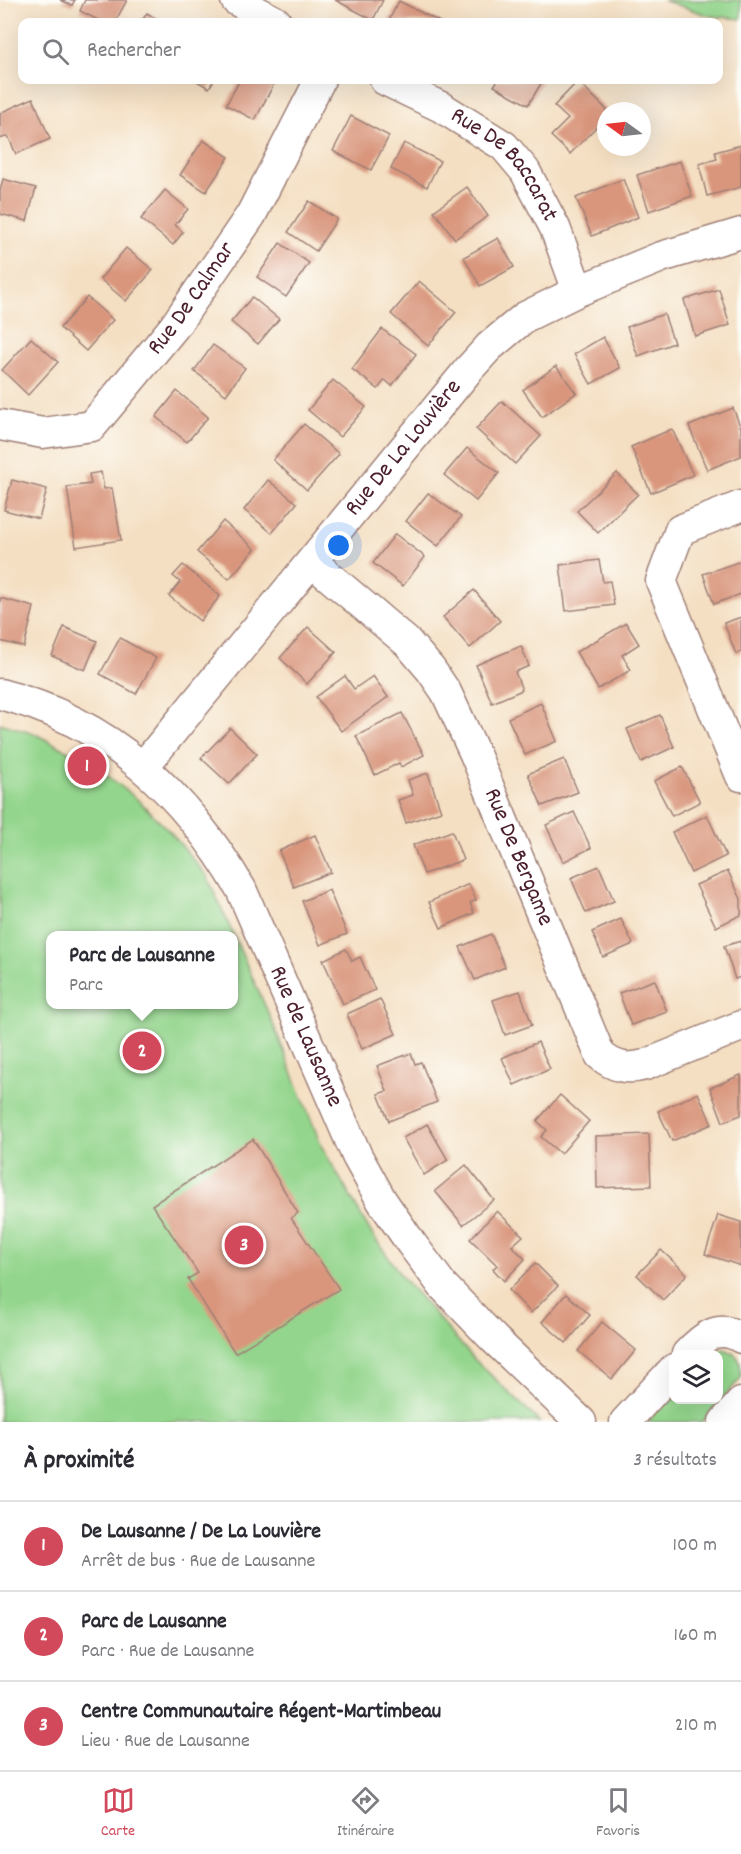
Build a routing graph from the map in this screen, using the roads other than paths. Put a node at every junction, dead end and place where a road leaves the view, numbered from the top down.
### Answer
1 (236, 0) edge
2 (269, 18) edge
3 (318, 84) edge
4 (393, 84) edge
5 (741, 233) edge
6 (578, 291) junction
7 (0, 425) edge
8 (741, 506) edge
9 (312, 562) junction
10 (0, 694) edge
11 (143, 767) junction
12 (741, 776) edge
13 (741, 1026) edge
14 (741, 1338) edge
15 (691, 1350) edge
16 (669, 1374) edge
17 (741, 1403) edge
18 (581, 1422) edge
19 (625, 1422) edge
20 (724, 1422) edge

1 - 2 street
3 - 7 street, Rue De Calmar
4 - 6 street, Rue De Baccarat
5 - 6 street, Rue De La Louvière
6 - 9 street, Rue De La Louvière
8 - 12 street
9 - 11 street, Rue De La Louvière
9 - 13 street, Rue De Bergame
10 - 11 street, Rue de Lausanne
11 - 18 street, Rue de Lausanne
14 - 15 street
16 - 19 street
17 - 20 street

